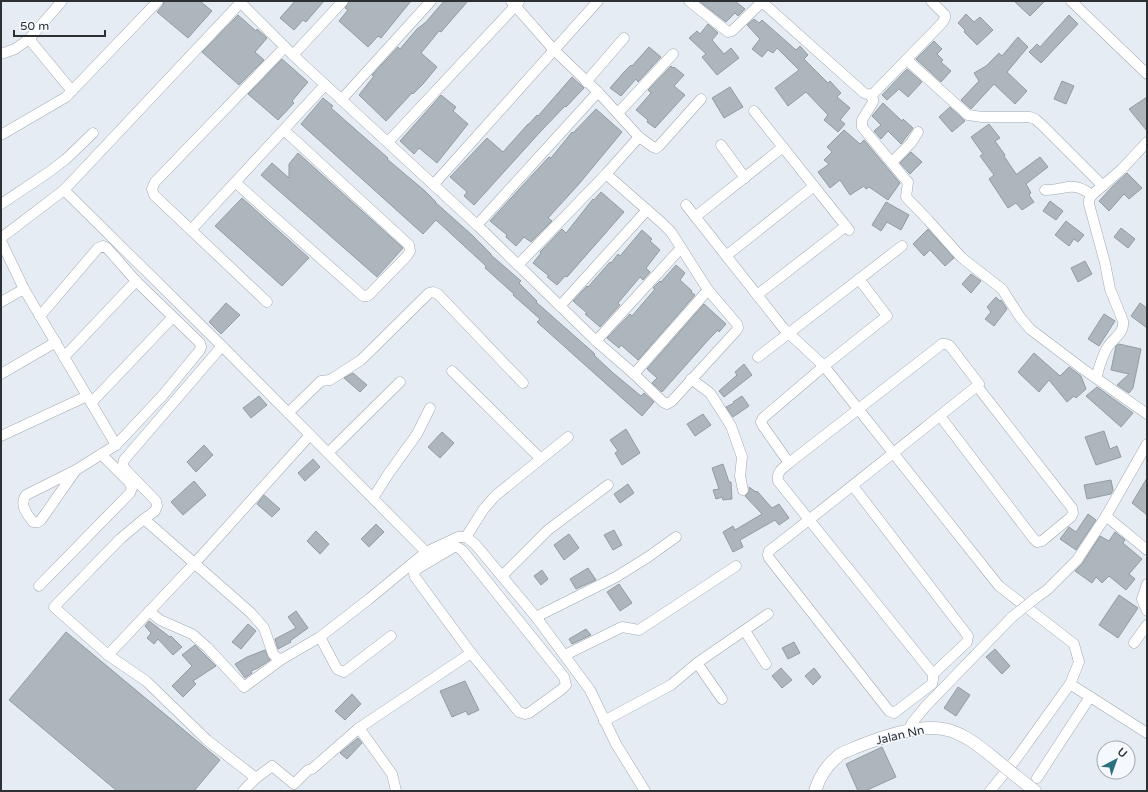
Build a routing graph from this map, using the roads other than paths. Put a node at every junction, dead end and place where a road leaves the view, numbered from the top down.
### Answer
1 (62, 1) edge
2 (158, 1) edge
3 (343, 1) edge
4 (431, 1) edge
5 (598, 1) edge
6 (689, 1) edge
7 (761, 1) edge
8 (931, 1) edge
9 (1071, 1) edge
10 (241, 2) edge
11 (515, 3) edge
12 (624, 38) dead end
13 (29, 39) junction
14 (285, 47) junction
15 (554, 50) junction
16 (1, 54) edge
17 (674, 54) dead end
18 (293, 55) junction
19 (907, 60) junction
20 (1147, 74) edge
21 (586, 82) junction
22 (325, 85) junction
23 (72, 91) junction
24 (598, 92) junction
25 (870, 94) junction
26 (701, 99) dead end
27 (341, 100) junction
28 (754, 111) dead end
29 (618, 113) junction
30 (284, 130) junction
31 (918, 132) dead end
32 (92, 133) dead end
33 (1, 135) edge
34 (639, 137) junction
35 (388, 142) junction
36 (1147, 142) edge
37 (721, 145) dead end
38 (783, 147) junction
39 (892, 162) junction
40 (606, 174) junction
41 (745, 178) junction
42 (236, 183) junction
43 (434, 184) junction
44 (814, 186) junction
45 (1103, 186) junction
46 (64, 190) junction
47 (1045, 190) dead end
48 (1092, 195) junction
49 (1, 204) edge
50 (686, 205) dead end
51 (647, 210) junction
52 (695, 217) junction
53 (477, 225) junction
54 (191, 230) junction
55 (1, 239) edge
56 (902, 246) dead end
57 (681, 248) junction
58 (726, 256) junction
59 (518, 265) junction
60 (859, 279) junction
61 (136, 281) junction
62 (24, 289) junction
63 (708, 290) junction
64 (757, 295) junction
65 (1, 302) edge
66 (267, 302) dead end
67 (560, 306) junction
68 (40, 316) junction
69 (172, 318) junction
70 (789, 333) junction
71 (596, 341) junction
72 (56, 342) junction
73 (222, 346) junction
74 (64, 357) junction
75 (758, 357) dead end
76 (824, 366) junction
77 (452, 371) dead end
78 (1, 374) edge
79 (634, 374) junction
80 (1096, 378) junction
81 (691, 379) junction
82 (400, 382) dead end
83 (523, 383) dead end
84 (977, 386) junction
85 (89, 400) junction
86 (430, 408) dead end
87 (859, 409) junction
88 (288, 413) junction
89 (1147, 414) edge
90 (940, 416) junction
91 (310, 435) junction
92 (1, 436) edge
93 (568, 437) dead end
94 (116, 444) junction
95 (1147, 444) edge
96 (328, 453) junction
97 (102, 454) junction
98 (894, 454) junction
99 (541, 459) junction
100 (789, 463) junction
101 (76, 470) junction
102 (608, 485) dead end
103 (853, 486) junction
104 (743, 490) dead end
105 (373, 498) junction
106 (1106, 516) junction
107 (144, 519) junction
108 (809, 520) junction
109 (466, 537) junction
110 (676, 537) dead end
111 (1147, 550) edge
112 (429, 556) junction
113 (194, 564) junction
114 (736, 566) dead end
115 (502, 576) junction
116 (1147, 584) edge
117 (39, 586) dead end
118 (149, 611) junction
119 (1147, 612) edge
120 (768, 614) dead end
121 (536, 617) junction
122 (1147, 625) edge
123 (745, 630) junction
124 (391, 636) dead end
125 (320, 637) junction
126 (1134, 644) dead end
127 (471, 653) junction
128 (108, 655) junction
129 (565, 655) junction
130 (282, 659) junction
131 (697, 663) junction
132 (766, 664) dead end
133 (933, 674) junction
134 (1070, 684) junction
135 (1090, 697) junction
136 (722, 700) dead end
137 (604, 721) junction
138 (359, 728) junction
139 (908, 731) junction
140 (1147, 734) edge
141 (256, 778) junction
142 (1037, 778) dead end
143 (243, 791) edge
144 (396, 791) edge
145 (645, 791) edge
146 (815, 791) edge
147 (990, 791) edge
148 (1035, 791) edge

1 - 13 street
2 - 23 street
3 - 18 street
4 - 27 street
5 - 15 street
6 - 7 street
7 - 25 street
8 - 19 street
9 - 20 street
10 - 14 street
10 - 46 street
11 - 15 street
11 - 35 street
12 - 21 street
13 - 16 street
13 - 23 street
14 - 18 street
14 - 54 street
15 - 21 street
15 - 43 street
17 - 29 street
18 - 22 street
19 - 25 street
19 - 45 street
21 - 24 street
22 - 27 street
22 - 30 street
23 - 33 street
24 - 29 street
24 - 53 street
25 - 39 street
26 - 34 street
27 - 35 street
28 - 38 street
29 - 34 street
30 - 42 street
30 - 42 street
31 - 39 street
32 - 49 street
34 - 40 street
35 - 43 street
36 - 45 street
37 - 41 street
38 - 41 street
38 - 44 street
39 - 80 street
40 - 51 street
40 - 59 street
41 - 52 street
42 - 54 street
43 - 53 street
44 - 58 street
44 - 64 street
45 - 48 street
46 - 55 street
46 - 73 street
47 - 48 street
48 - 80 street
50 - 52 street
51 - 57 street
51 - 67 street
52 - 58 street
53 - 59 street
54 - 66 street
55 - 62 street
56 - 60 street
57 - 63 street
57 - 71 street
58 - 64 street
59 - 67 street
60 - 70 street
60 - 76 street
61 - 68 street
61 - 69 street
61 - 74 street
62 - 65 street
62 - 68 street
63 - 79 street
63 - 81 street
64 - 70 street
67 - 71 street
68 - 72 street
69 - 85 street
69 - 94 street
70 - 75 street
70 - 76 street
71 - 79 street
72 - 74 street
72 - 78 street
73 - 88 street
73 - 107 street
74 - 85 street
76 - 87 street
76 - 100 street
77 - 99 street
79 - 81 street
80 - 89 street
81 - 104 street
82 - 96 street
83 - 88 street
84 - 87 street
84 - 90 street
84 - 90 street
85 - 92 street
85 - 94 street
86 - 105 street
87 - 98 street
87 - 100 street
88 - 91 street
90 - 98 street
91 - 96 street
91 - 113 street
93 - 99 street
94 - 97 street
95 - 106 street
96 - 105 street
97 - 101 street
97 - 117 street
98 - 103 street
98 - 134 street
99 - 109 street
100 - 108 street
101 - 101 street
102 - 115 street
103 - 108 street
103 - 133 street
105 - 112 street
106 - 111 street
106 - 139 street, bridge
107 - 113 street
107 - 128 street
108 - 133 street
108 - 133 street
109 - 112 street
109 - 115 street
110 - 121 street
112 - 125 street
112 - 127 street
112 - 127 street
113 - 118 street
113 - 130 street
114 - 129 street
115 - 121 street
116 - 119 street
118 - 128 street
118 - 130 street
120 - 123 street
121 - 129 street
122 - 126 street
123 - 131 street
123 - 132 street
124 - 125 street
125 - 130 street
127 - 138 street
128 - 141 street
129 - 137 street
131 - 136 street
131 - 137 street
134 - 135 street
134 - 147 street
135 - 140 street
135 - 142 street
137 - 145 street
138 - 141 street
138 - 144 street
139 - 146 street, Jalan Nn
139 - 148 street, Jalan Nn, bridge
141 - 143 street

